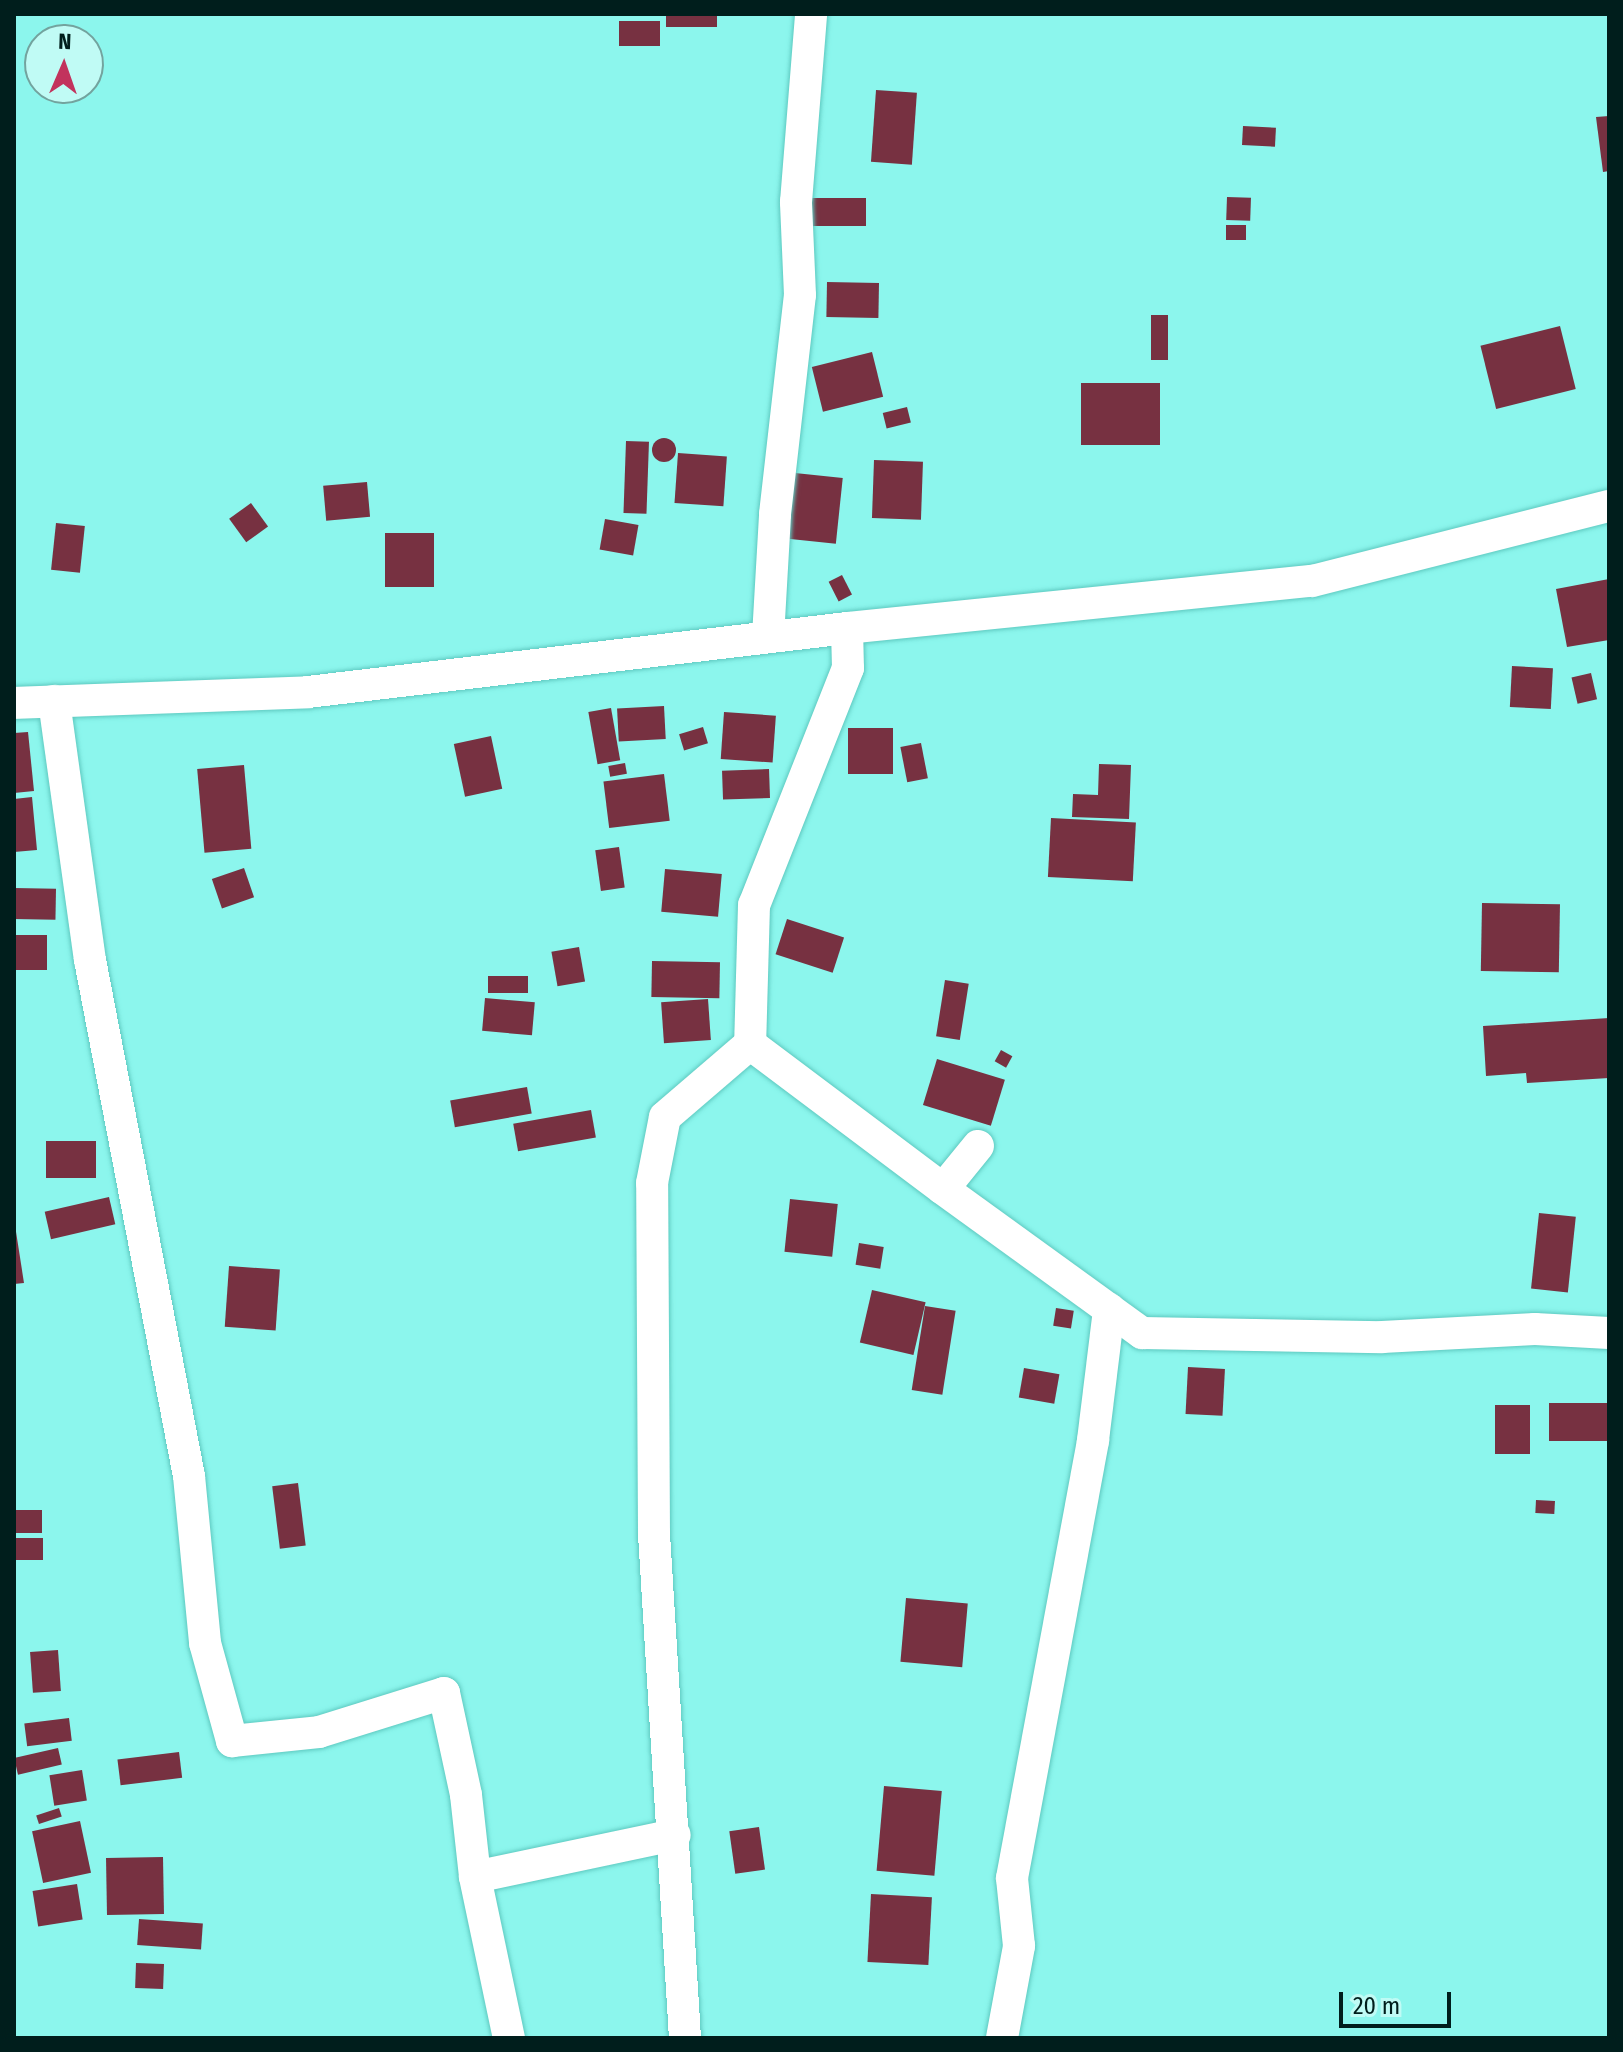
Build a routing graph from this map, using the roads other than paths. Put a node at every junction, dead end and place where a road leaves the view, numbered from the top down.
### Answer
1 (811, 14) edge
2 (1609, 506) edge
3 (847, 628) junction
4 (768, 637) junction
5 (54, 701) junction
6 (14, 703) edge
7 (750, 1044) junction
8 (978, 1146) dead end
9 (943, 1189) junction
10 (1109, 1309) junction
11 (1609, 1333) edge
12 (675, 1835) junction
13 (475, 1877) junction
14 (509, 2038) edge
15 (685, 2038) edge
16 (1002, 2038) edge

1 - 4 street
2 - 3 street
3 - 4 street
3 - 7 street
4 - 5 street
5 - 6 street
5 - 13 street
7 - 9 street
7 - 12 street
8 - 9 street
9 - 10 street
10 - 11 street
10 - 16 street
12 - 13 street
12 - 15 street
13 - 14 street

